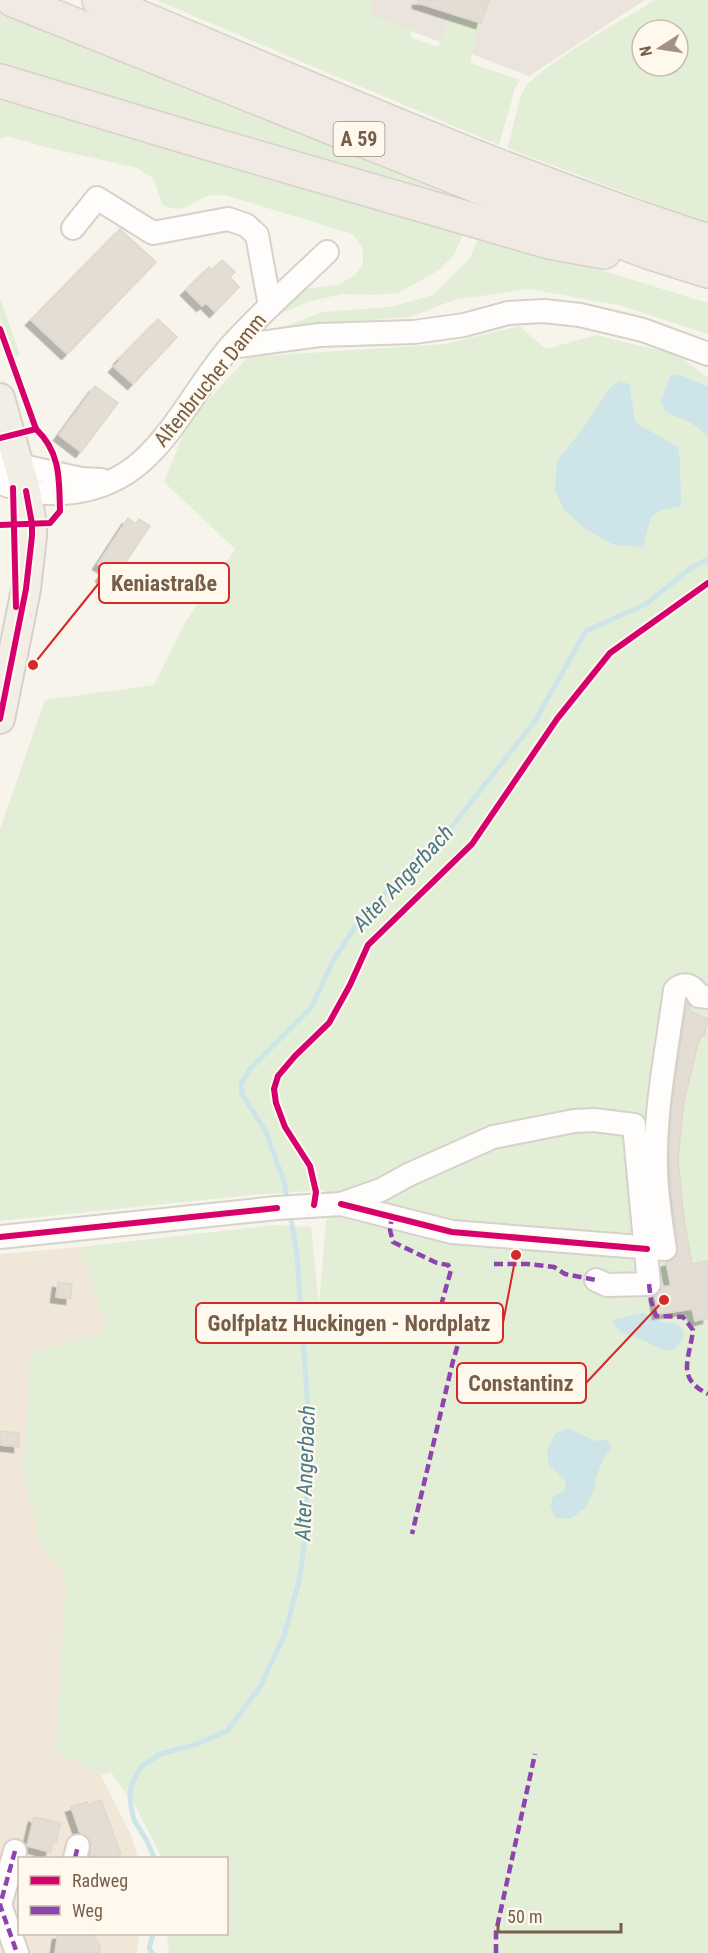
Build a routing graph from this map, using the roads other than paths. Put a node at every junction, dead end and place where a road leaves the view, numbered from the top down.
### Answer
1 (13, 0) edge
2 (99, 0) edge
3 (0, 81) edge
4 (73, 228) dead end
5 (708, 241) edge
6 (327, 252) dead end
7 (708, 271) edge
8 (270, 306) junction
9 (231, 347) junction
10 (708, 354) edge
11 (0, 398) edge
12 (11, 477) edge
13 (0, 719) edge
14 (708, 997) edge
15 (342, 1204) junction
16 (0, 1237) edge
17 (646, 1249) junction
18 (596, 1280) dead end
19 (15, 1851) dead end
20 (14, 1928) edge
21 (17, 1953) edge

1 - 7 highway, A 59
2 - 5 highway, A 59
3 - 7 highway
4 - 8 street
6 - 8 street, Altenbrucher Damm
8 - 9 street, Altenbrucher Damm
9 - 10 street
9 - 12 street, Altenbrucher Damm
11 - 12 main road
12 - 13 main road
14 - 17 street
15 - 16 street
15 - 17 street
15 - 17 street
17 - 18 street
19 - 20 street
20 - 21 street

